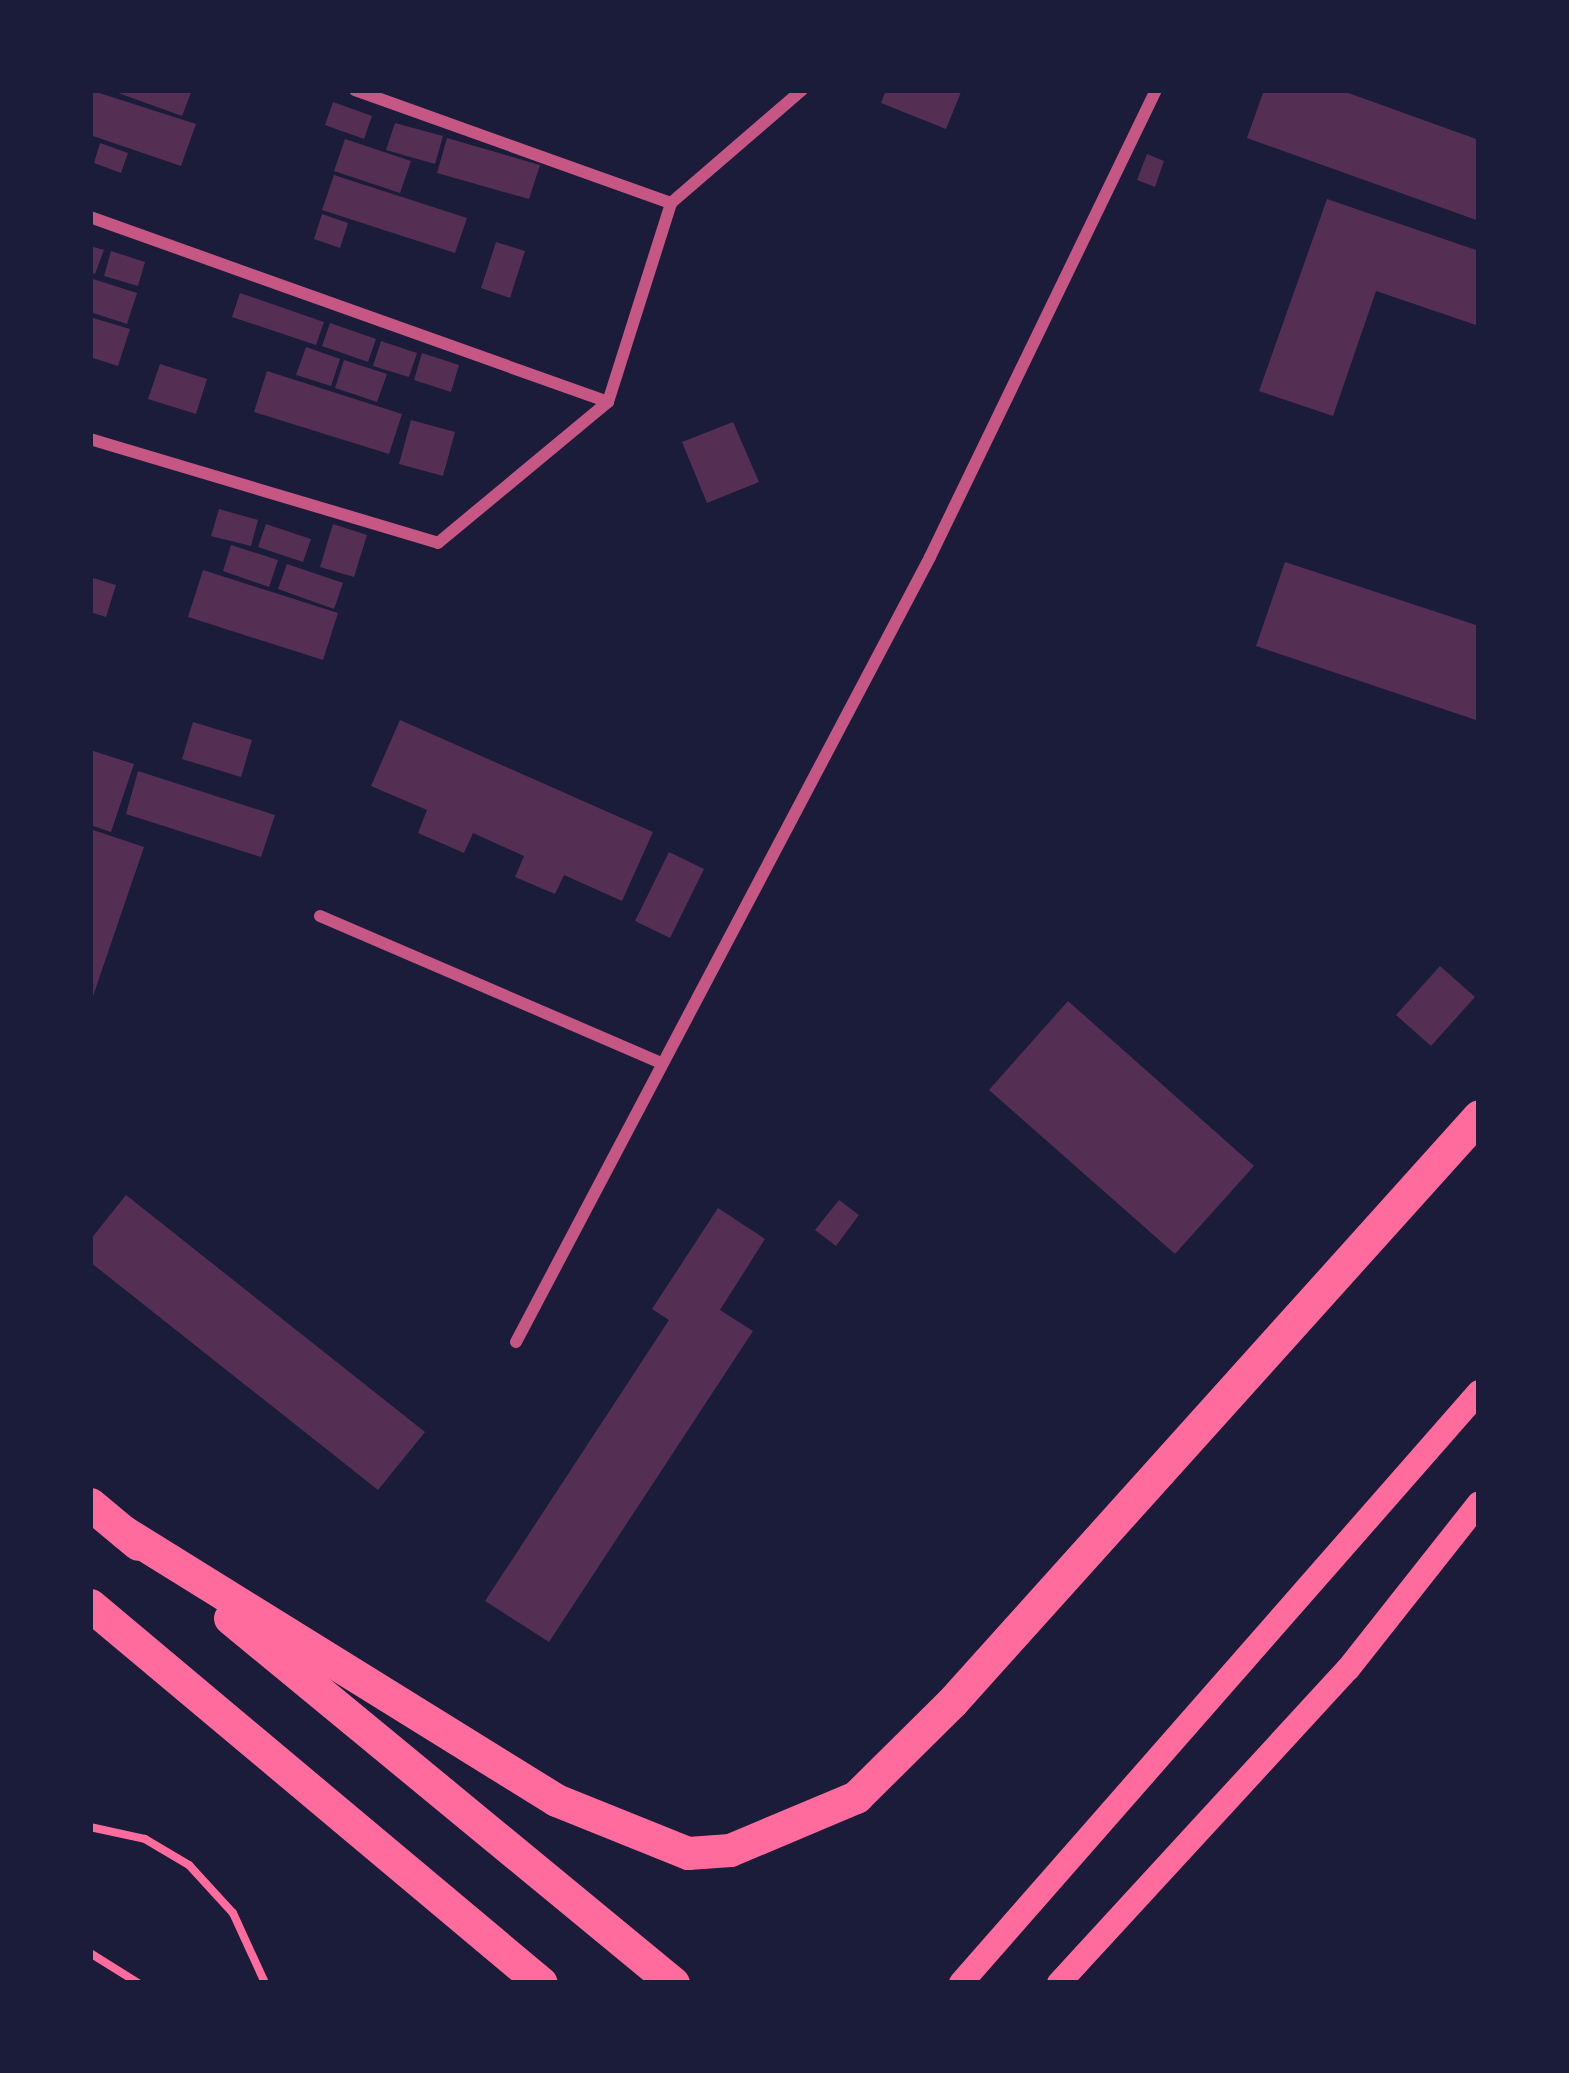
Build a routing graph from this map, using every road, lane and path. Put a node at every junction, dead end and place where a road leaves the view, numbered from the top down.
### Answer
1 (355, 90) edge
2 (802, 90) edge
3 (1156, 90) edge
4 (671, 202) junction
5 (90, 217) edge
6 (608, 402) junction
7 (90, 439) edge
8 (320, 916) dead end
9 (662, 1063) junction
10 (1479, 1116) edge
11 (516, 1342) dead end
12 (1479, 1393) edge
13 (1479, 1503) edge
14 (90, 1504) edge
15 (124, 1532) junction
16 (90, 1604) edge
17 (90, 1827) edge
18 (90, 1953) edge
19 (138, 1983) edge
20 (265, 1983) edge
21 (541, 1983) edge
22 (673, 1983) edge
23 (961, 1983) edge
24 (1059, 1983) edge

1 - 4 street
2 - 4 street
3 - 9 street
4 - 6 street
5 - 6 street
6 - 7 street
8 - 9 street
9 - 11 street
10 - 15 highway
12 - 23 main road
13 - 24 main road
14 - 15 highway
15 - 22 highway
16 - 21 highway
17 - 20 path
18 - 19 path

